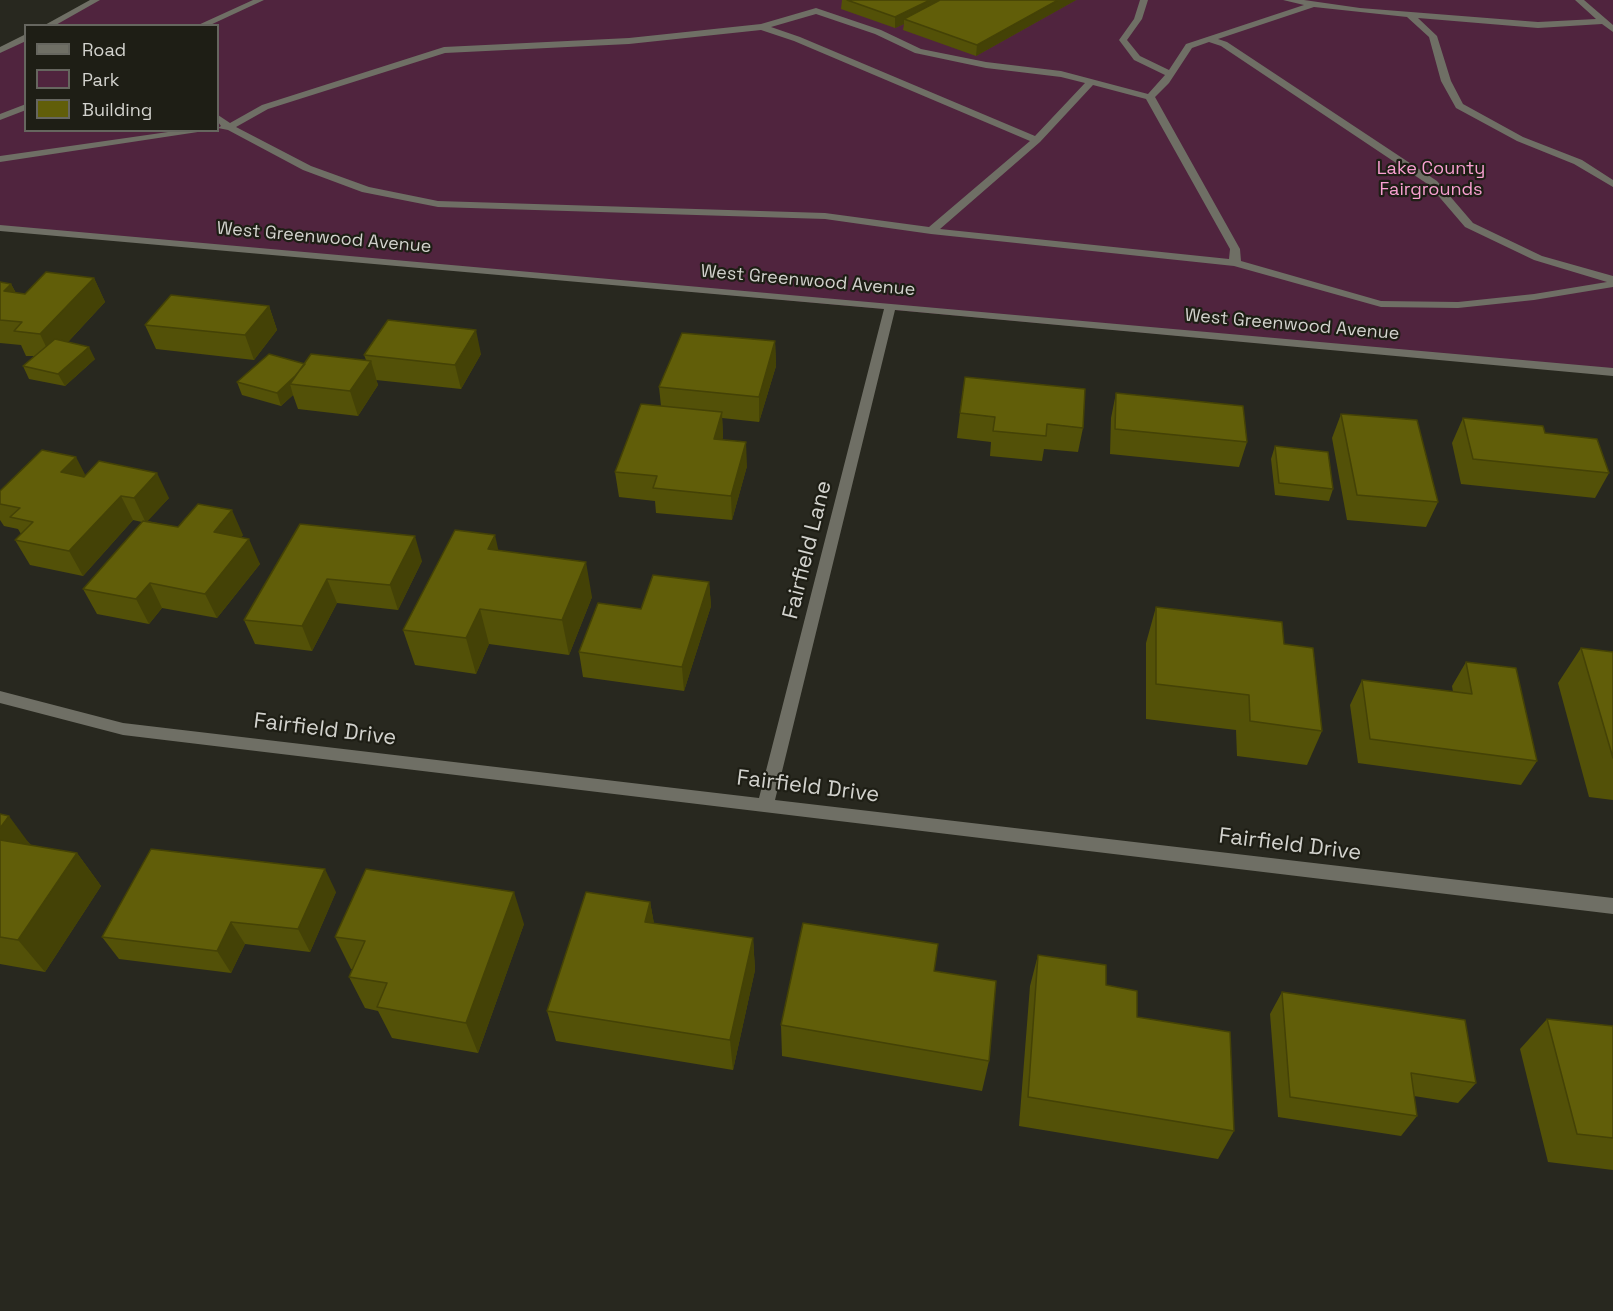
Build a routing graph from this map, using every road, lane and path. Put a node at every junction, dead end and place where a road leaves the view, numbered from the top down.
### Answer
1 (96, 0) edge
2 (260, 0) edge
3 (818, 0) edge
4 (1144, 0) edge
5 (1287, 0) edge
6 (1579, 0) edge
7 (1312, 5) junction
8 (816, 11) junction
9 (1410, 16) junction
10 (1604, 21) junction
11 (51, 24) edge
12 (205, 24) edge
13 (762, 27) junction
14 (1613, 29) edge
15 (24, 38) edge
16 (1208, 39) junction
17 (0, 50) edge
18 (1170, 74) junction
19 (1091, 82) junction
20 (1150, 96) junction
21 (24, 108) edge
22 (0, 117) edge
23 (223, 128) edge
24 (192, 132) edge
25 (1037, 140) junction
26 (0, 159) edge
27 (1613, 184) edge
28 (0, 228) edge
29 (931, 231) junction
30 (1235, 263) junction
31 (1613, 282) edge
32 (890, 306) junction
33 (1613, 372) edge
34 (0, 697) edge
35 (766, 804) junction
36 (1613, 906) edge

1 - 11 street
2 - 12 street
3 - 8 street
4 - 18 street
5 - 7 street
6 - 10 street
7 - 9 street
7 - 16 street
8 - 13 street
8 - 19 street
9 - 10 street
9 - 27 street
10 - 14 street
13 - 23 street
13 - 25 street
15 - 17 street
16 - 18 street
16 - 31 street
18 - 20 street
19 - 20 street
19 - 25 street
20 - 30 street
21 - 22 street
23 - 29 street
24 - 26 street
25 - 29 street
28 - 32 street, West Greenwood Avenue
29 - 30 street
30 - 31 street
32 - 33 street, West Greenwood Avenue
32 - 35 street, Fairfield Lane
34 - 35 street, Fairfield Drive
35 - 36 street, Fairfield Drive

